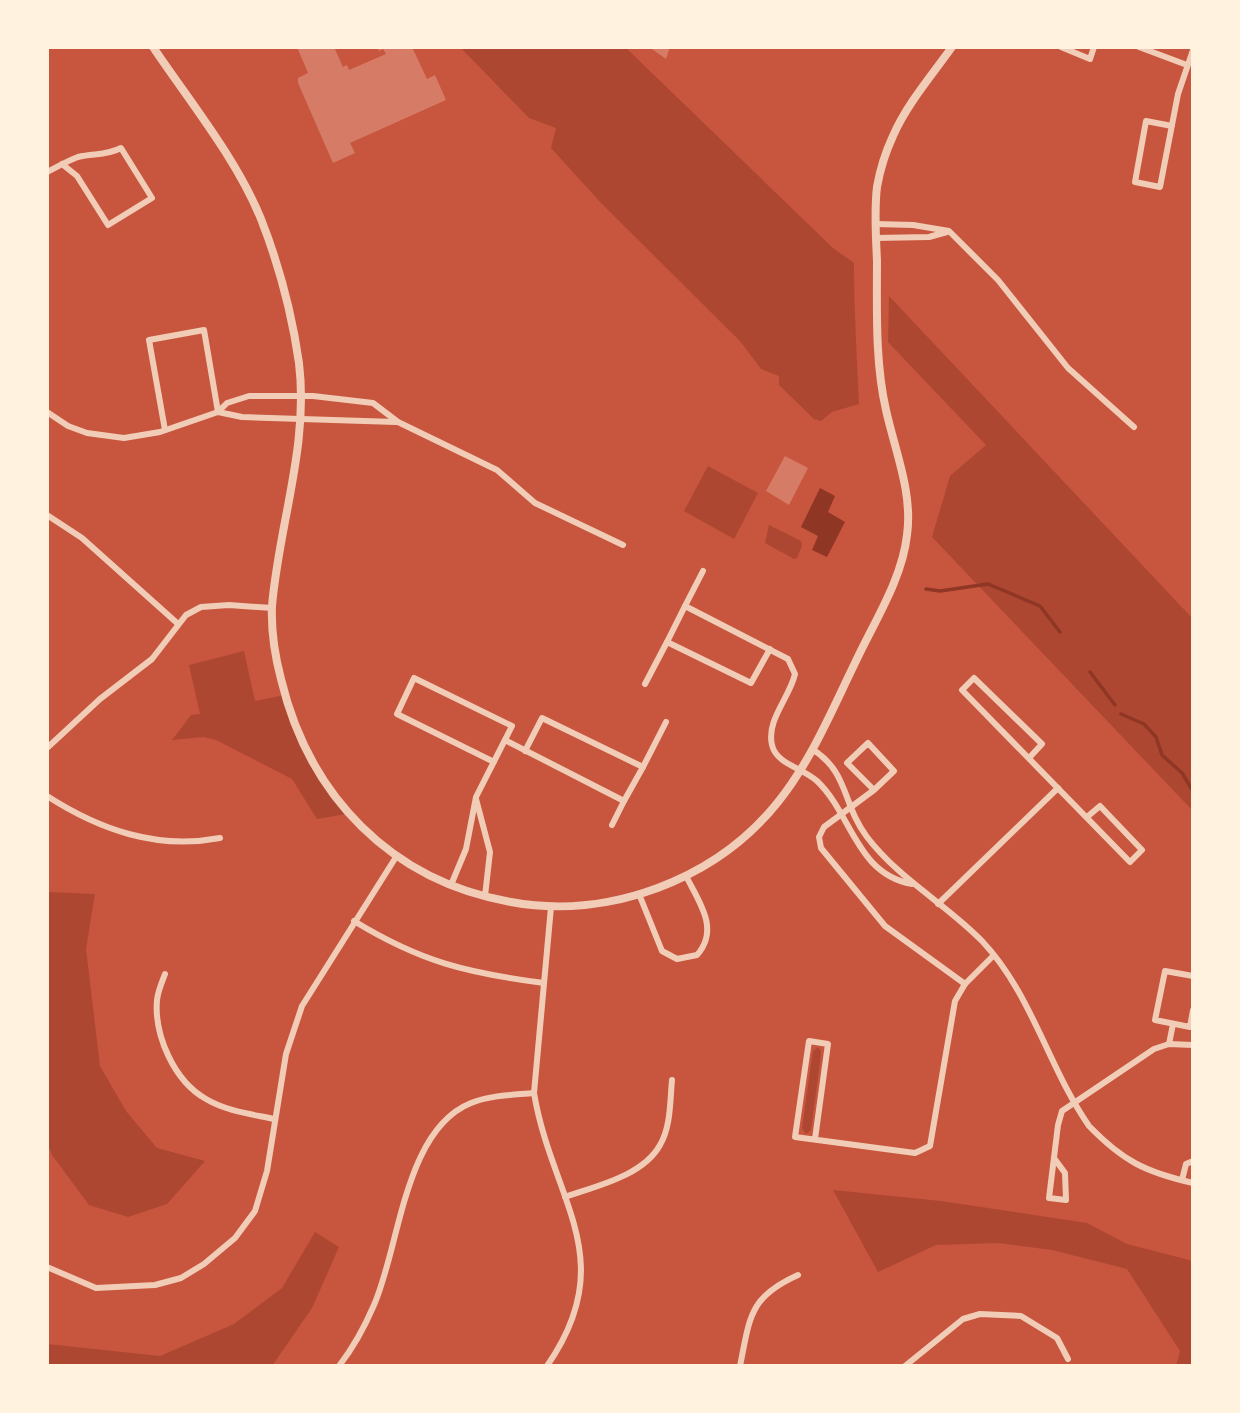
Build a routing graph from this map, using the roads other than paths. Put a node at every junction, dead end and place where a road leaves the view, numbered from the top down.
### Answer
1 (153, 47) edge
2 (952, 47) edge
3 (1061, 47) edge
4 (1094, 47) edge
5 (1139, 47) edge
6 (1193, 50) edge
7 (1187, 65) junction
8 (1172, 126) junction
9 (62, 164) junction
10 (47, 172) edge
11 (876, 224) junction
12 (949, 231) junction
13 (876, 239) junction
14 (301, 396) junction
15 (47, 412) edge
16 (218, 412) junction
17 (300, 417) junction
18 (398, 422) junction
19 (1134, 427) dead end
20 (165, 430) junction
21 (47, 515) edge
22 (623, 545) dead end
23 (703, 571) dead end
24 (685, 606) junction
25 (272, 608) junction
26 (177, 623) junction
27 (667, 642) junction
28 (770, 649) junction
29 (645, 684) dead end
30 (666, 722) dead end
31 (505, 740) junction
32 (47, 748) edge
33 (812, 749) junction
34 (525, 751) junction
35 (1028, 758) junction
36 (494, 762) junction
37 (643, 767) junction
38 (801, 770) junction
39 (1058, 788) junction
40 (874, 790) junction
41 (47, 796) edge
42 (476, 797) junction
43 (624, 801) junction
44 (852, 809) junction
45 (840, 816) junction
46 (1087, 817) junction
47 (612, 825) dead end
48 (220, 838) dead end
49 (396, 857) junction
50 (686, 876) junction
51 (914, 884) junction
52 (451, 885) junction
53 (639, 894) junction
54 (485, 896) junction
55 (938, 904) junction
56 (551, 907) junction
57 (354, 920) junction
58 (993, 956) junction
59 (165, 974) dead end
60 (1193, 976) edge
61 (544, 983) junction
62 (965, 984) junction
63 (1193, 1010) edge
64 (1172, 1024) junction
65 (1169, 1044) junction
66 (1193, 1045) edge
67 (672, 1080) dead end
68 (534, 1093) junction
69 (1075, 1103) junction
70 (274, 1119) junction
71 (815, 1139) junction
72 (1054, 1158) junction
73 (1193, 1161) edge
74 (1182, 1180) junction
75 (1193, 1182) edge
76 (565, 1197) junction
77 (47, 1267) edge
78 (798, 1275) dead end
79 (1068, 1359) dead end
80 (339, 1366) edge
81 (547, 1366) edge
82 (740, 1366) edge
83 (905, 1366) edge

1 - 14 street
2 - 11 street
3 - 4 street
5 - 7 street
6 - 7 street
7 - 8 street
8 - 8 street
9 - 9 street
9 - 10 street
11 - 12 street
11 - 13 street
12 - 13 street
12 - 19 street
13 - 33 street
14 - 16 street
14 - 17 street
14 - 18 street
15 - 20 street
16 - 17 street
16 - 20 street
16 - 20 street
17 - 18 street
17 - 25 street
18 - 22 street
21 - 26 street
23 - 24 street
24 - 27 street
24 - 28 street
25 - 26 street
25 - 49 street
26 - 32 street
27 - 28 street
27 - 29 street
28 - 38 street
30 - 37 street
31 - 34 street
31 - 36 street
31 - 36 street
33 - 38 street
33 - 44 street
34 - 37 street
34 - 43 street
35 - 35 street
35 - 39 street
36 - 42 street
37 - 43 street
38 - 45 street
38 - 50 street
39 - 46 street
39 - 55 street
40 - 40 street
40 - 44 street
41 - 48 street
42 - 52 street
42 - 54 street
43 - 47 street
44 - 45 street
44 - 51 street
45 - 51 street
45 - 62 street
46 - 46 street
49 - 52 street
49 - 57 street
50 - 53 street
50 - 53 street
51 - 55 street
52 - 54 street
53 - 56 street
54 - 56 street
55 - 58 street
56 - 61 street
57 - 61 street
57 - 70 street
58 - 62 street
58 - 69 street
59 - 70 street
60 - 64 street
61 - 68 street
62 - 71 street
63 - 64 street
64 - 65 street
65 - 66 street
65 - 69 street
67 - 76 street
68 - 76 street
68 - 80 street
69 - 72 street
69 - 74 street
70 - 77 street
71 - 71 street
72 - 72 street
73 - 74 street
74 - 75 street
76 - 81 street
78 - 82 street
79 - 83 street

